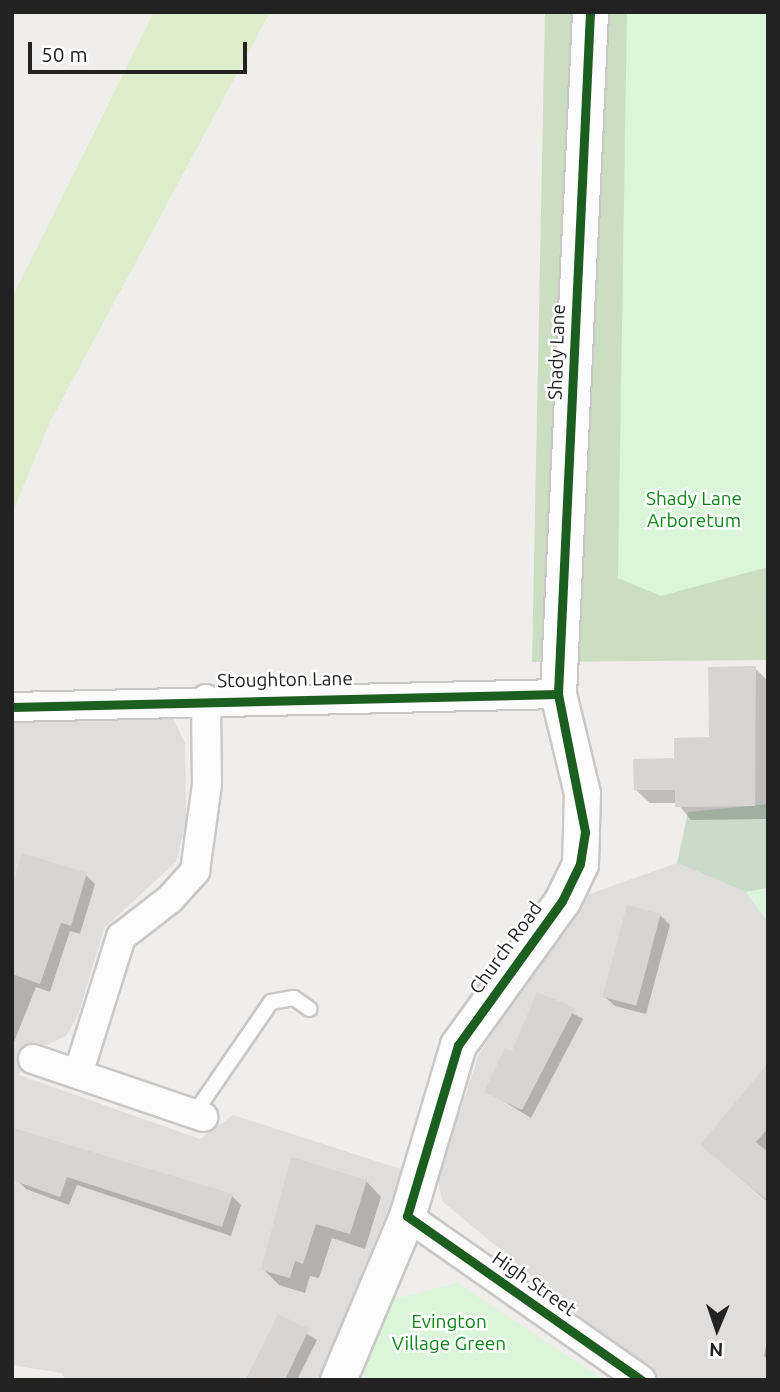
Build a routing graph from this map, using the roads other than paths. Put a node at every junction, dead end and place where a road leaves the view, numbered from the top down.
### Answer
1 (590, 12) edge
2 (558, 694) junction
3 (206, 699) junction
4 (12, 707) edge
5 (310, 1009) dead end
6 (33, 1059) dead end
7 (78, 1074) junction
8 (198, 1115) joint
9 (407, 1216) junction
10 (338, 1380) edge
11 (641, 1380) edge

1 - 2 street, Shady Lane
2 - 3 street, Stoughton Lane
2 - 9 street, Church Road
3 - 4 street, Stoughton Lane
3 - 7 street
5 - 8 lane
6 - 7 street
7 - 8 street
9 - 10 street, Church Road
9 - 11 street, High Street

